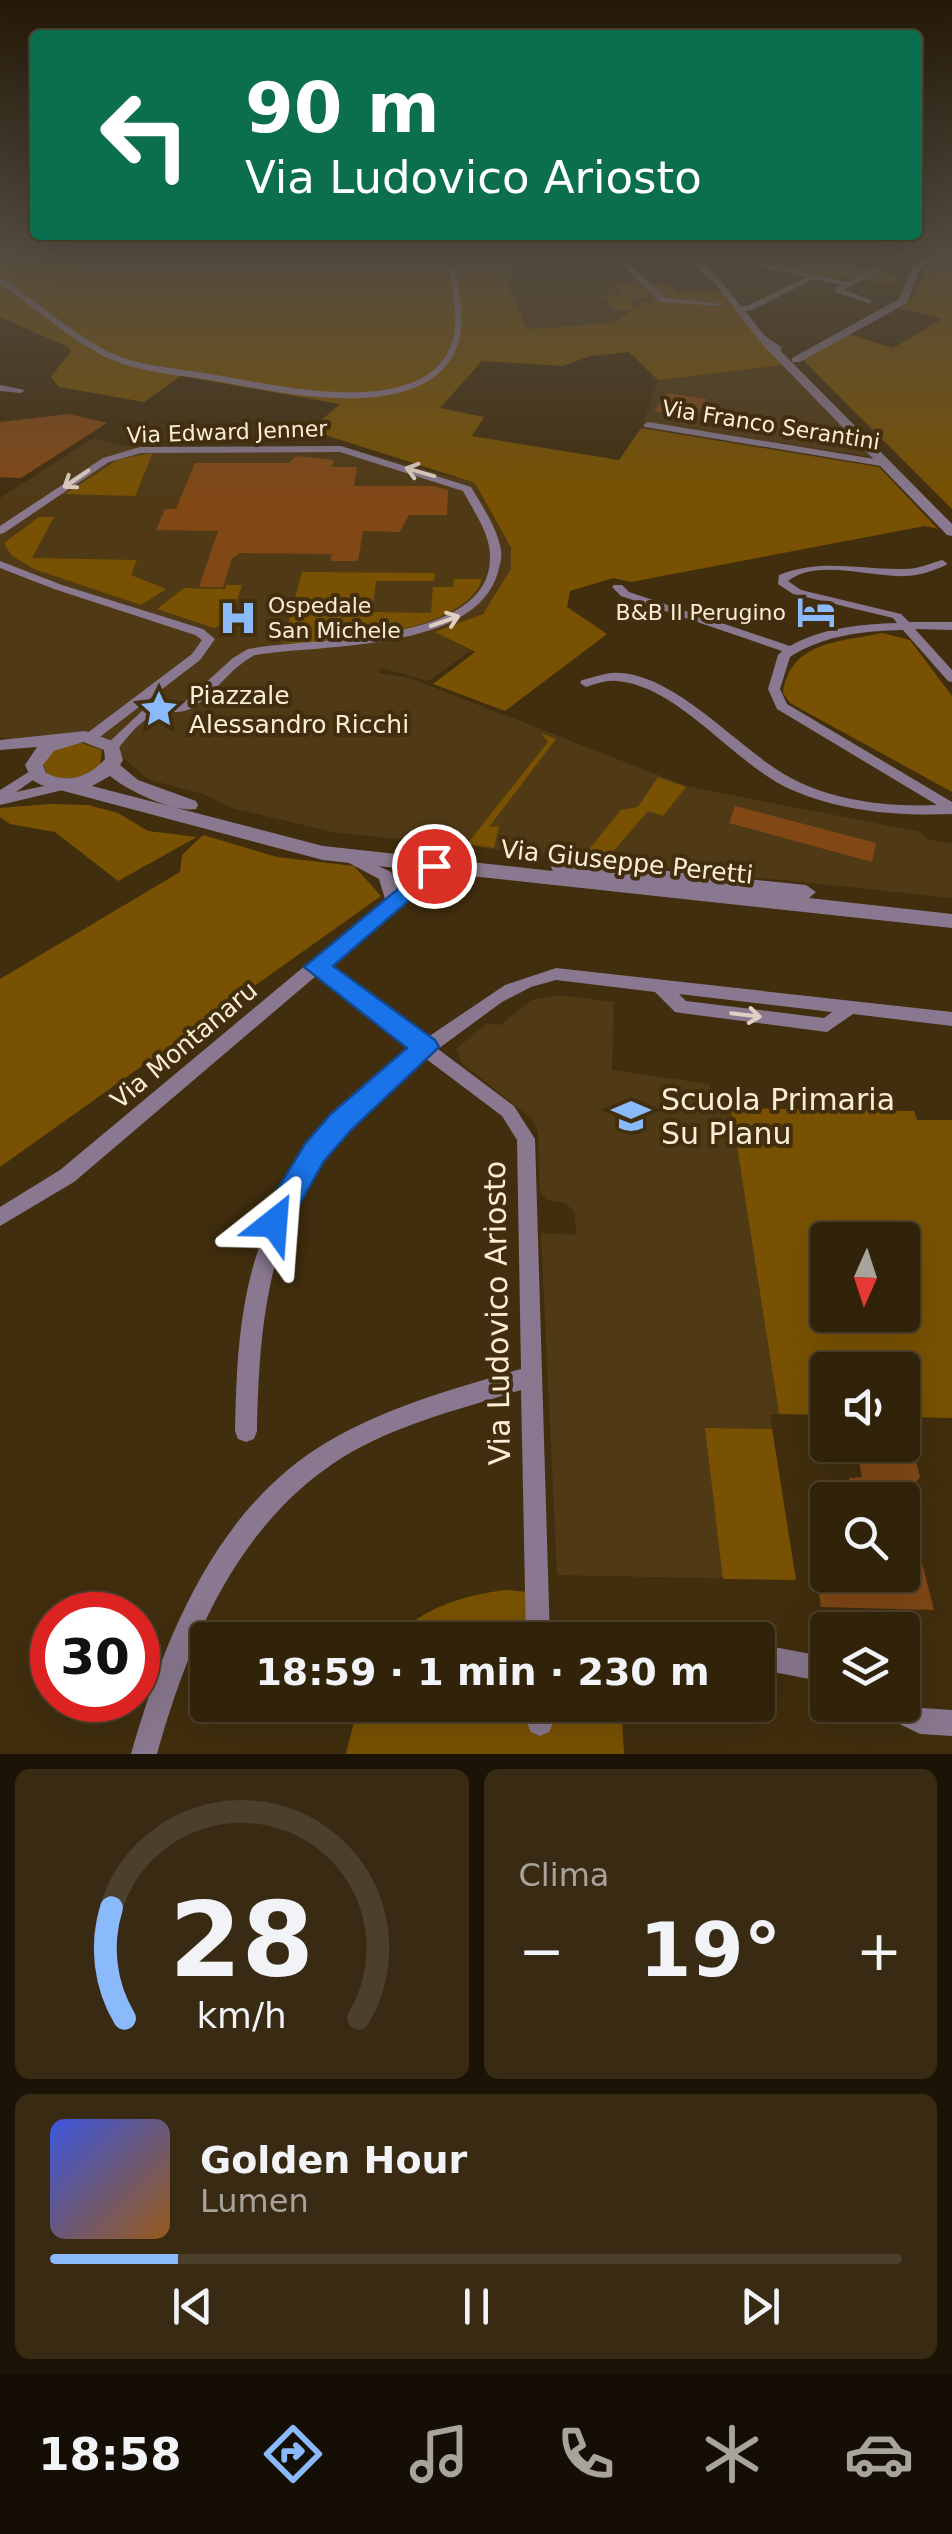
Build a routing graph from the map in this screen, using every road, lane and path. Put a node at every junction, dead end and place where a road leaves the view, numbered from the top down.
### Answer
1 (78, 336) edge
2 (457, 336) edge
3 (823, 336) edge
4 (824, 336) edge
5 (764, 337) joint
6 (791, 350) junction
7 (0, 388) edge
8 (21, 390) dead end
9 (648, 425) dead end
10 (888, 464) junction
11 (952, 518) edge
12 (0, 531) edge
13 (952, 532) edge
14 (0, 564) edge
15 (942, 564) dead end
16 (618, 587) dead end
17 (905, 626) junction
18 (950, 626) edge
19 (931, 648) junction
20 (790, 650) junction
21 (200, 653) junction
22 (235, 664) junction
23 (952, 678) edge
24 (586, 683) dead end
25 (91, 737) junction
26 (66, 739) junction
27 (0, 745) edge
28 (0, 754) edge
29 (111, 757) junction
30 (35, 771) junction
31 (67, 785) junction
32 (0, 798) edge
33 (952, 808) edge
34 (344, 855) junction
35 (434, 866) junction
36 (394, 903) junction
37 (952, 908) edge
38 (952, 922) edge
39 (316, 967) junction
40 (952, 1020) edge
41 (426, 1047) junction
42 (0, 1216) edge
43 (529, 1377) junction
44 (246, 1431) dead end
45 (537, 1622) edge
46 (775, 1660) edge
47 (810, 1667) edge
48 (920, 1721) edge
49 (952, 1723) edge
50 (144, 1754) edge

1 - 2 street
3 - 6 street
4 - 6 street
5 - 6 street
5 - 6 street
6 - 10 street
6 - 11 street
7 - 8 street
9 - 10 street, Via Franco Serantini
10 - 13 street
22 -> 12 street, Via Edward Jenner
14 - 21 street
15 - 17 street
16 - 20 street
17 - 18 street
17 - 19 street
17 - 20 street
18 - 19 street
19 - 23 street
20 - 33 street
21 - 22 street
21 - 25 street
22 - 29 street
24 - 33 street
25 - 26 street
25 - 29 street, Via Giuseppe Peretti
26 - 27 street
26 - 30 street
28 - 30 street, Via Giuseppe Peretti
29 - 31 street
29 - 37 street, Via Giuseppe Peretti
30 - 31 street, Via Giuseppe Peretti
30 - 32 street
31 - 32 street
31 - 34 street, Via Giuseppe Peretti
34 - 35 street, Via Giuseppe Peretti
34 - 36 street
35 - 36 street, Via Montanaru
35 - 38 street, Via Giuseppe Peretti
36 - 39 street, Via Montanaru
39 - 41 street, Via Ludovico Ariosto
39 - 42 street, Via Montanaru
40 - 41 street
41 - 43 street, Via Ludovico Ariosto
41 - 44 street
43 - 45 street, Via Ludovico Ariosto
43 - 50 street
46 - 47 street
48 - 49 street

